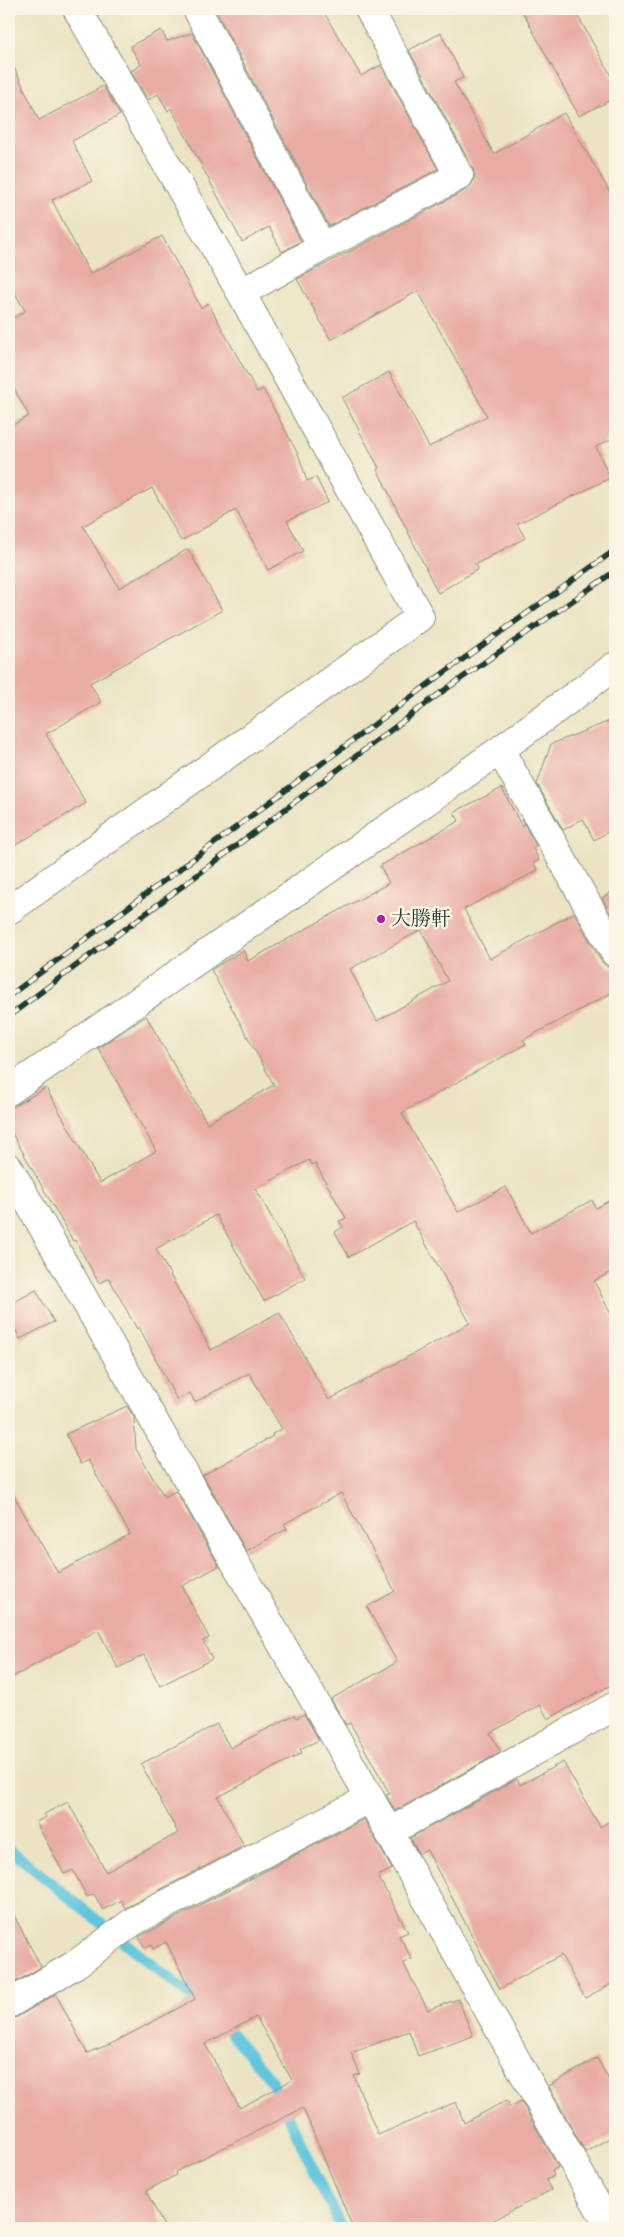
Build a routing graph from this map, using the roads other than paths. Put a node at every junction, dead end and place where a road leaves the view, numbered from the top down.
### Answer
1 (77, 9) edge
2 (197, 9) edge
3 (370, 9) edge
4 (322, 246) junction
5 (241, 293) junction
6 (615, 666) edge
7 (500, 750) junction
8 (9, 910) edge
9 (615, 953) edge
10 (9, 1091) edge
11 (9, 1168) edge
12 (615, 1706) edge
13 (370, 1798) junction
14 (389, 1832) junction
15 (9, 2004) edge
16 (610, 2228) edge

1 - 5 street
2 - 4 street
3 - 4 street
4 - 5 street
5 - 8 street
6 - 7 street
7 - 9 street
7 - 10 street
11 - 13 street
12 - 14 street
13 - 14 street
13 - 15 street
14 - 16 street

